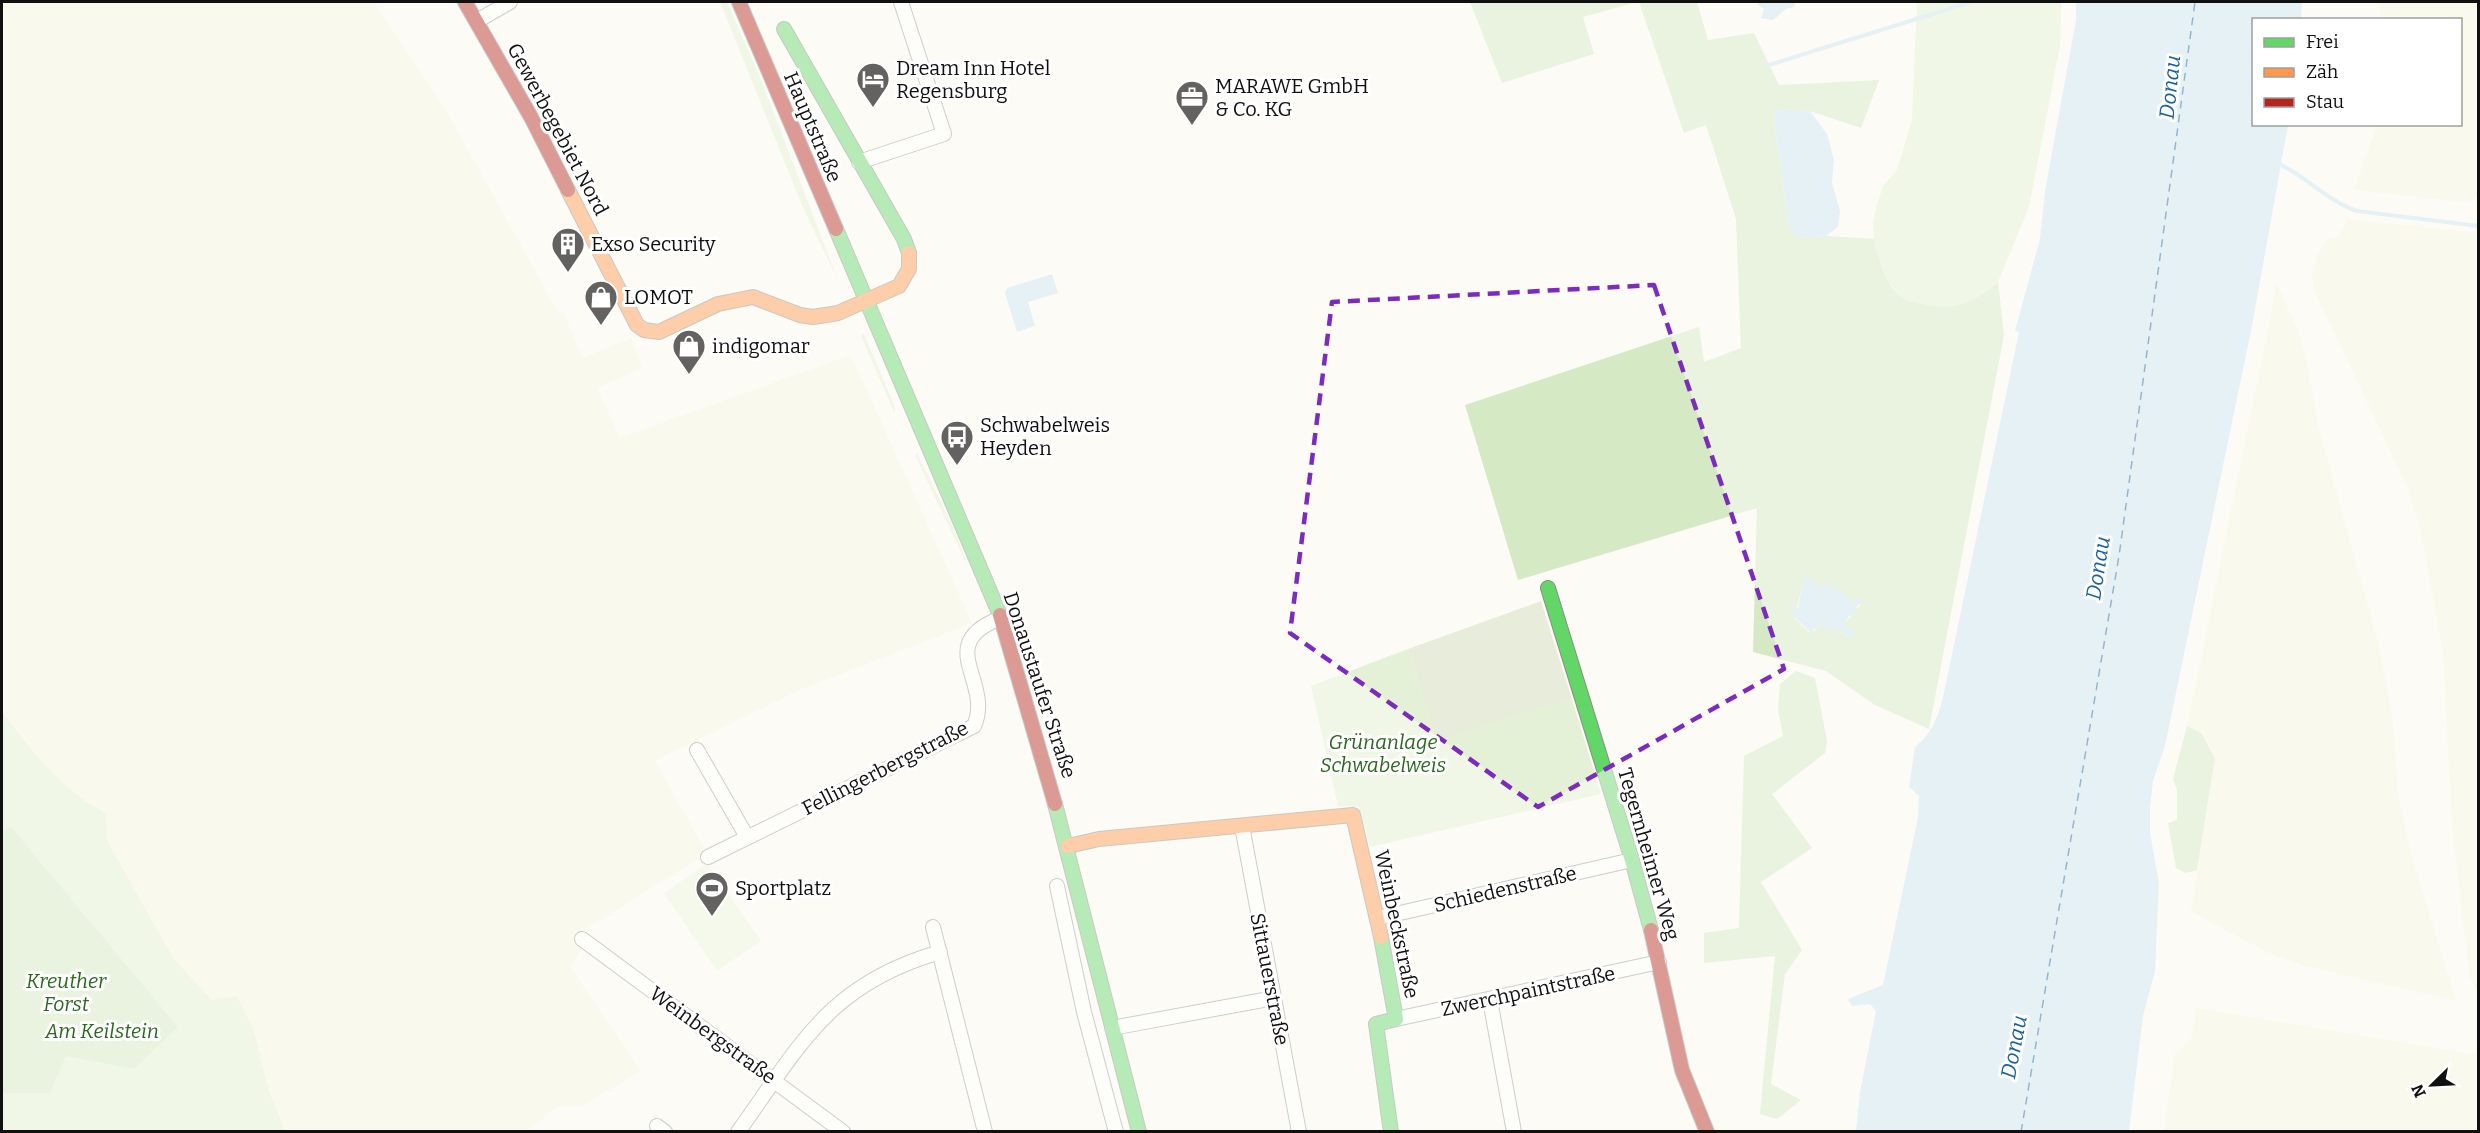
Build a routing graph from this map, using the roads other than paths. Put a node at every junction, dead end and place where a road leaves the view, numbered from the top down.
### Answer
1 (465, 2) edge
2 (510, 2) edge
3 (739, 2) edge
4 (901, 2) edge
5 (477, 21) junction
6 (784, 29) dead end
7 (859, 162) junction
8 (852, 268) joint
9 (867, 300) junction
10 (1548, 588) dead end
11 (1000, 618) junction
12 (697, 750) dead end
13 (1242, 826) junction
14 (747, 837) junction
15 (1068, 846) junction
16 (708, 858) dead end
17 (1632, 860) junction
18 (1057, 886) dead end
19 (1378, 918) junction
20 (933, 927) dead end
21 (582, 939) dead end
22 (940, 952) junction
23 (1659, 962) junction
24 (1274, 998) junction
25 (1490, 1000) junction
26 (1396, 1019) junction
27 (1112, 1028) junction
28 (774, 1081) junction
29 (738, 1131) edge
30 (843, 1131) edge
31 (985, 1131) edge
32 (1116, 1131) edge
33 (1139, 1131) edge
34 (1299, 1131) edge
35 (1391, 1131) edge
36 (1514, 1131) edge
37 (1707, 1131) edge

1 - 5 street, Gewerbegebiet Nord
2 - 5 street
3 - 8 street, Hauptstraße
4 - 7 street
5 - 9 street, Gewerbegebiet Nord
6 - 7 street, Gewerbegebiet Nord
7 - 9 street, Gewerbegebiet Nord
8 - 9 street, Donaustaufer Straße
9 - 11 street, Donaustaufer Straße
10 - 17 street, Tegernheimer Weg
11 - 14 street, Fellingerbergstraße
11 - 15 street, Donaustaufer Straße
12 - 14 street
13 - 15 street
13 - 19 street, Weinbeckstraße
13 - 24 street, Sittauerstraße
14 - 16 street, Fellingerbergstraße
15 - 27 street, Donaustaufer Straße
17 - 19 street, Schiedenstraße
17 - 23 street, Tegernheimer Weg
18 - 32 street
19 - 26 street, Weinbeckstraße
20 - 22 street
21 - 28 street, Weinbergstraße
22 - 28 street
22 - 31 street
23 - 25 street, Zwerchpaintstraße
23 - 37 street, Tegernheimer Weg
24 - 27 street
24 - 34 street, Sittauerstraße
25 - 26 street, Zwerchpaintstraße
25 - 36 street
26 - 35 street, Weinbeckstraße
27 - 33 street, Donaustaufer Straße
28 - 29 street
28 - 30 street, Weinbergstraße

